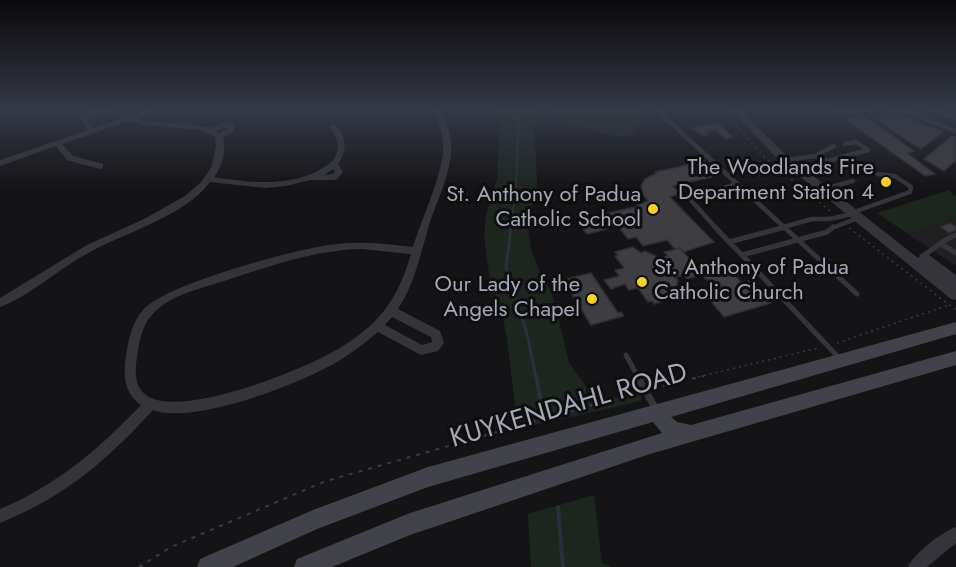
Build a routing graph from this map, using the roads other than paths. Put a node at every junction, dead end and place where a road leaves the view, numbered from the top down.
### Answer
1 (73, 137) edge
2 (219, 137) edge
3 (338, 137) edge
4 (447, 137) edge
5 (687, 137) edge
6 (764, 137) edge
7 (57, 143) junction
8 (844, 144) dead end
9 (834, 146) dead end
10 (815, 156) junction
11 (787, 160) junction
12 (0, 163) edge
13 (100, 166) dead end
14 (877, 174) dead end
15 (209, 179) junction
16 (853, 181) dead end
17 (738, 184) junction
18 (826, 191) junction
19 (856, 214) junction
20 (822, 219) junction
21 (784, 227) junction
22 (832, 228) junction
23 (956, 235) edge
24 (799, 240) junction
25 (729, 242) junction
26 (941, 244) junction
27 (417, 251) junction
28 (956, 253) edge
29 (742, 255) junction
30 (917, 258) junction
31 (956, 282) edge
32 (857, 294) dead end
33 (952, 300) edge
34 (0, 303) edge
35 (390, 311) junction
36 (376, 326) junction
37 (956, 328) edge
38 (626, 355) dead end
39 (956, 358) edge
40 (842, 362) junction
41 (866, 384) junction
42 (150, 404) junction
43 (657, 411) junction
44 (694, 432) junction
45 (0, 516) edge
46 (956, 534) edge
47 (207, 567) edge
48 (305, 567) edge
49 (916, 567) edge

1 - 7 street
2 - 15 street
3 - 15 street
4 - 27 street
5 - 17 lane
6 - 11 street
7 - 12 street
7 - 13 street
8 - 10 lane
9 - 10 lane
10 - 11 lane
11 - 18 street
14 - 19 lane
15 - 34 street
16 - 18 lane
17 - 21 lane
17 - 25 lane
18 - 19 street
19 - 20 lane
19 - 22 lane
19 - 30 street
20 - 21 lane
20 - 22 lane
21 - 24 lane
21 - 25 lane
22 - 24 lane
23 - 26 lane
24 - 29 lane
24 - 32 lane
25 - 29 lane
26 - 28 lane
26 - 30 lane
27 - 35 street
27 - 42 street
29 - 40 lane
30 - 31 street
30 - 33 street
35 - 36 street
35 - 36 street
36 - 42 street
37 - 40 main road, KUYKENDAHL ROAD
38 - 43 lane
39 - 41 main road
40 - 41 main road
40 - 43 main road, KUYKENDAHL ROAD
41 - 44 main road
42 - 45 street
43 - 44 main road
43 - 47 main road, KUYKENDAHL ROAD
44 - 48 main road
46 - 49 street

